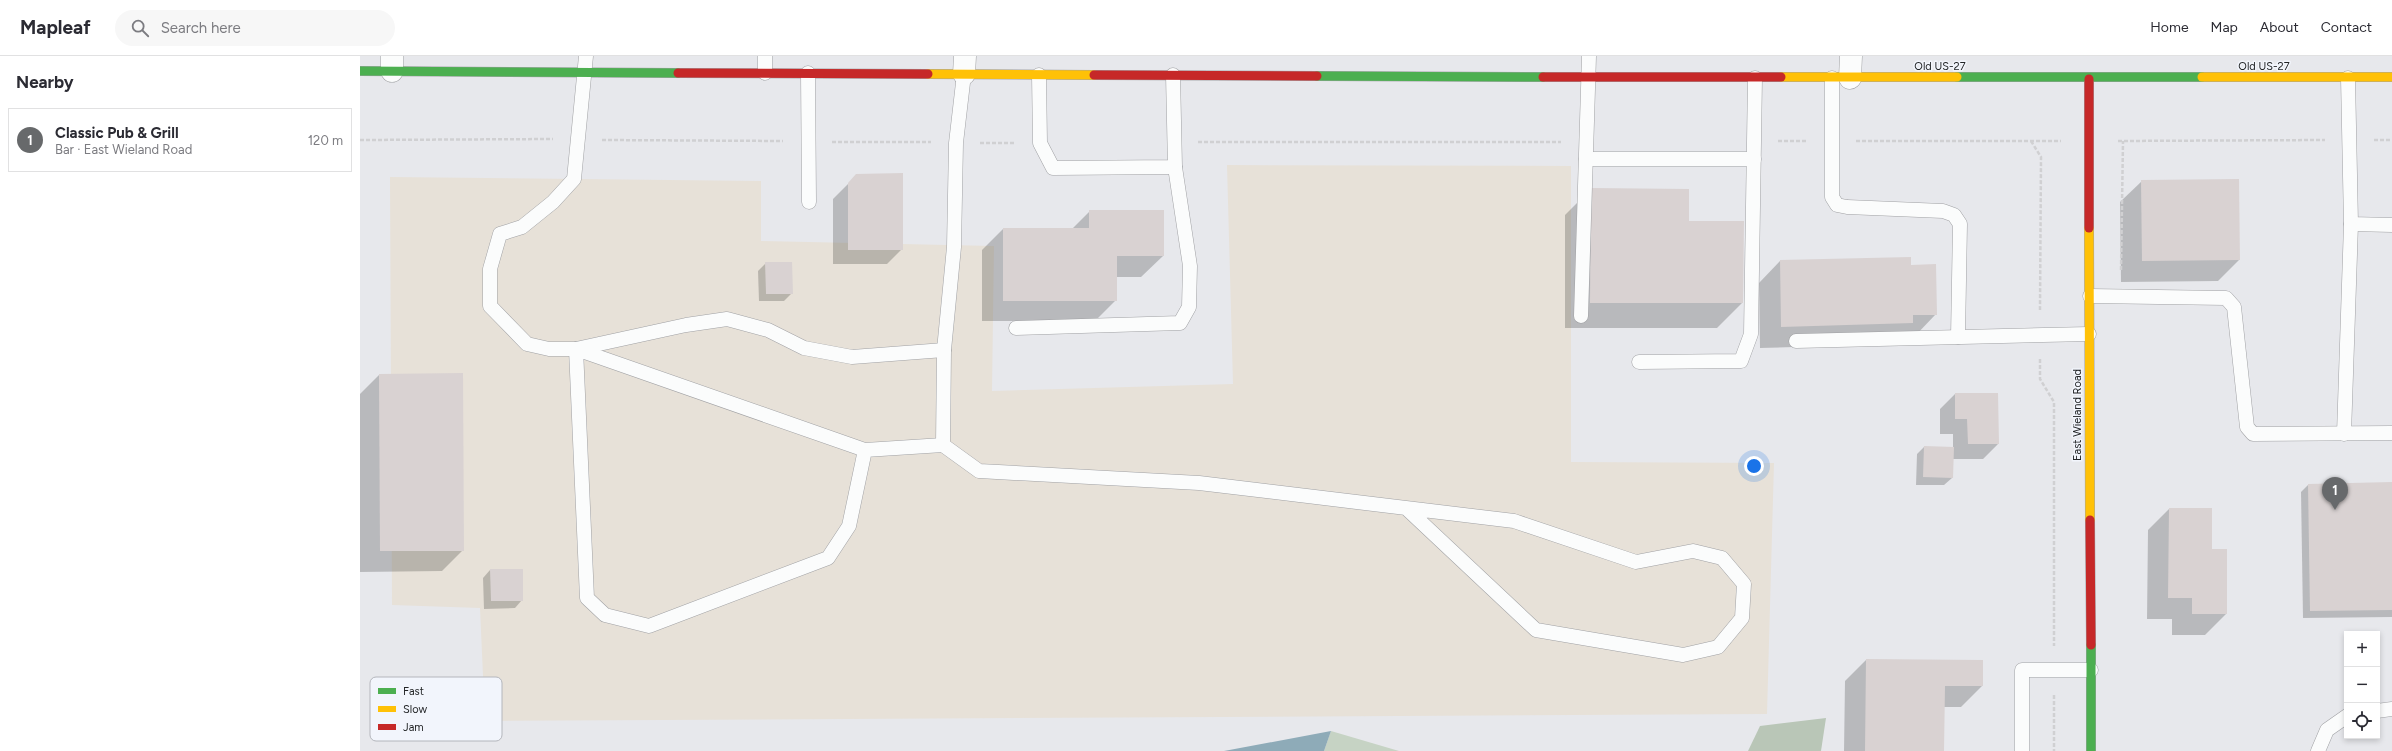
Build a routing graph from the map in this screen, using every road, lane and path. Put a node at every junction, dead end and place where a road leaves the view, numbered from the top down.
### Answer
1 (586, 56) edge
2 (765, 56) edge
3 (1588, 56) edge
4 (1851, 56) edge
5 (392, 63) edge
6 (964, 65) edge
7 (360, 71) edge
8 (585, 72) junction
9 (765, 73) junction
10 (808, 73) junction
11 (1039, 75) junction
12 (1173, 75) junction
13 (1588, 77) junction
14 (2392, 77) edge
15 (1755, 78) junction
16 (1841, 78) junction
17 (2348, 78) junction
18 (2089, 79) junction
19 (578, 139) junction
20 (360, 140) edge
21 (2351, 140) junction
22 (2392, 140) edge
23 (809, 141) junction
24 (1754, 141) junction
25 (1832, 141) junction
26 (2031, 141) junction
27 (2090, 141) junction
28 (1175, 142) junction
29 (1587, 142) junction
30 (956, 143) junction
31 (1040, 143) junction
32 (1586, 159) junction
33 (1754, 159) junction
34 (1175, 167) junction
35 (809, 202) dead end
36 (2351, 224) junction
37 (2392, 225) edge
38 (2090, 296) junction
39 (1581, 316) dead end
40 (1016, 328) dead end
41 (2040, 334) junction
42 (2089, 334) junction
43 (1958, 337) junction
44 (1796, 341) dead end
45 (576, 349) junction
46 (944, 350) junction
47 (1638, 362) dead end
48 (2392, 433) edge
49 (2344, 434) junction
50 (943, 445) junction
51 (865, 450) junction
52 (1406, 508) junction
53 (2054, 670) junction
54 (2091, 670) junction
55 (2392, 709) edge
56 (2380, 711) edge
57 (2344, 718) edge
58 (2022, 751) edge
59 (2054, 751) edge
60 (2091, 751) edge
61 (2318, 751) edge

1 - 8 lane
2 - 9 lane
3 - 13 lane
4 - 16 street
5 - 7 main road, Old US-27
5 - 8 main road, Old US-27
6 - 10 main road, Old US-27
6 - 11 main road, Old US-27
6 - 30 lane
8 - 9 main road, Old US-27
8 - 19 lane
9 - 10 main road, Old US-27
10 - 23 lane
11 - 12 main road, Old US-27
11 - 31 lane
12 - 13 main road, Old US-27
12 - 28 lane
13 - 15 main road, Old US-27
13 - 29 lane
14 - 17 main road, Old US-27
15 - 16 main road, Old US-27
15 - 24 lane
16 - 18 main road, Old US-27
16 - 25 lane
17 - 18 main road, Old US-27
17 - 21 lane
18 - 27 main road, East Wieland Road
19 - 20 path
19 - 23 path
19 - 45 lane
21 - 22 path
21 - 27 path
21 - 36 lane
23 - 30 path
23 - 35 lane
24 - 25 path
24 - 33 lane
25 - 26 path
25 - 43 lane
26 - 27 path
26 - 41 path
27 - 38 main road, East Wieland Road
28 - 29 path
28 - 34 lane
29 - 32 lane
30 - 31 path
30 - 46 lane
31 - 34 lane
32 - 33 lane
32 - 39 lane
33 - 47 lane
34 - 40 lane
36 - 37 lane
36 - 49 lane
38 - 42 main road, East Wieland Road
38 - 49 lane
41 - 42 lane
41 - 43 lane
41 - 53 path
42 - 54 main road, East Wieland Road
43 - 44 lane
45 - 46 lane
45 - 51 lane
45 - 51 lane
46 - 50 lane
48 - 49 lane
50 - 51 lane
50 - 52 lane
52 - 52 lane
53 - 54 lane
53 - 58 lane
53 - 59 path
54 - 60 main road, East Wieland Road
55 - 56 lane
57 - 61 lane

